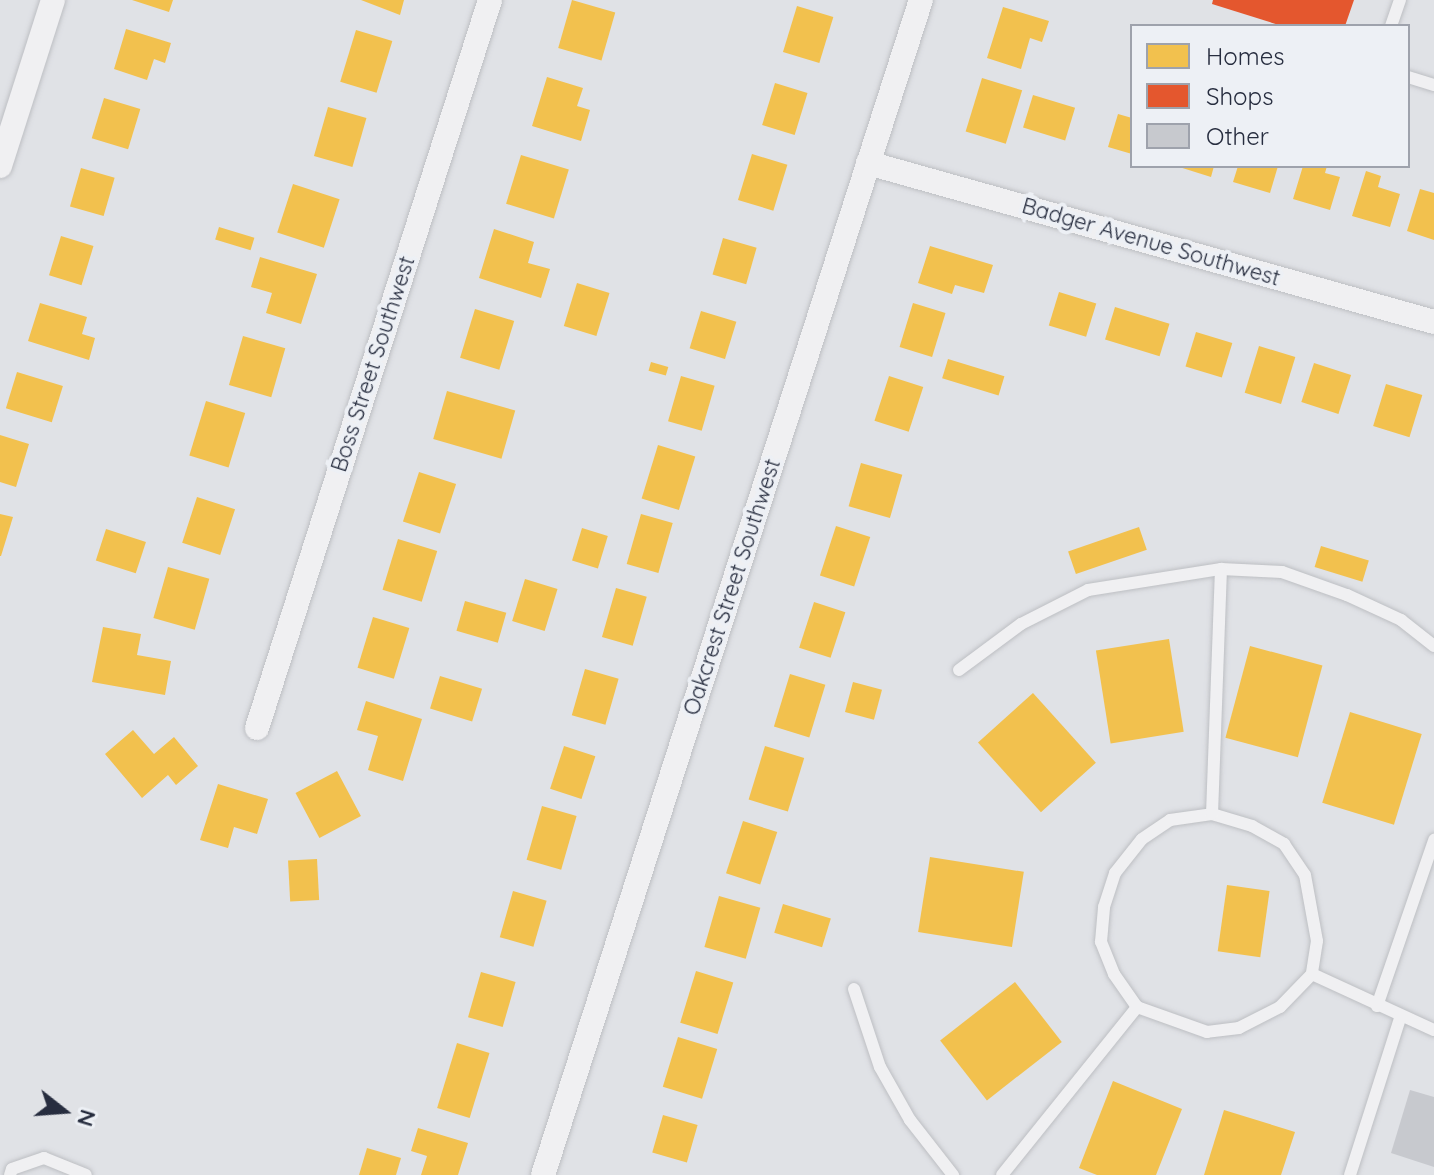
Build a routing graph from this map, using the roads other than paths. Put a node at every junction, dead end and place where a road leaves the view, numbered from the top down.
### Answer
1 (53, 0) edge
2 (490, 0) edge
3 (921, 0) edge
4 (1400, 0) edge
5 (1392, 24) edge
6 (1410, 78) edge
7 (1434, 85) edge
8 (868, 163) junction
9 (0, 166) edge
10 (1434, 322) edge
11 (1221, 569) junction
12 (1434, 646) edge
13 (959, 670) dead end
14 (257, 728) dead end
15 (1212, 814) junction
16 (1434, 840) edge
17 (1312, 974) junction
18 (854, 989) dead end
19 (1377, 1006) junction
20 (1137, 1007) junction
21 (1400, 1018) junction
22 (1434, 1030) edge
23 (10, 1175) edge
24 (86, 1175) edge
25 (543, 1175) edge
26 (953, 1175) edge
27 (1002, 1175) edge
28 (1350, 1175) edge

1 - 9 street
2 - 14 street, Boss Street Southwest
3 - 8 street, Oakcrest Street Southwest
4 - 5 lane
6 - 7 lane
8 - 10 street, Badger Avenue Southwest
8 - 25 street, Oakcrest Street Southwest
11 - 12 lane
11 - 13 lane
11 - 15 lane
15 - 17 lane
15 - 20 lane
16 - 19 lane
17 - 19 lane
17 - 20 lane
18 - 26 lane
19 - 21 lane
20 - 27 lane
21 - 22 lane
21 - 28 lane
23 - 24 lane

